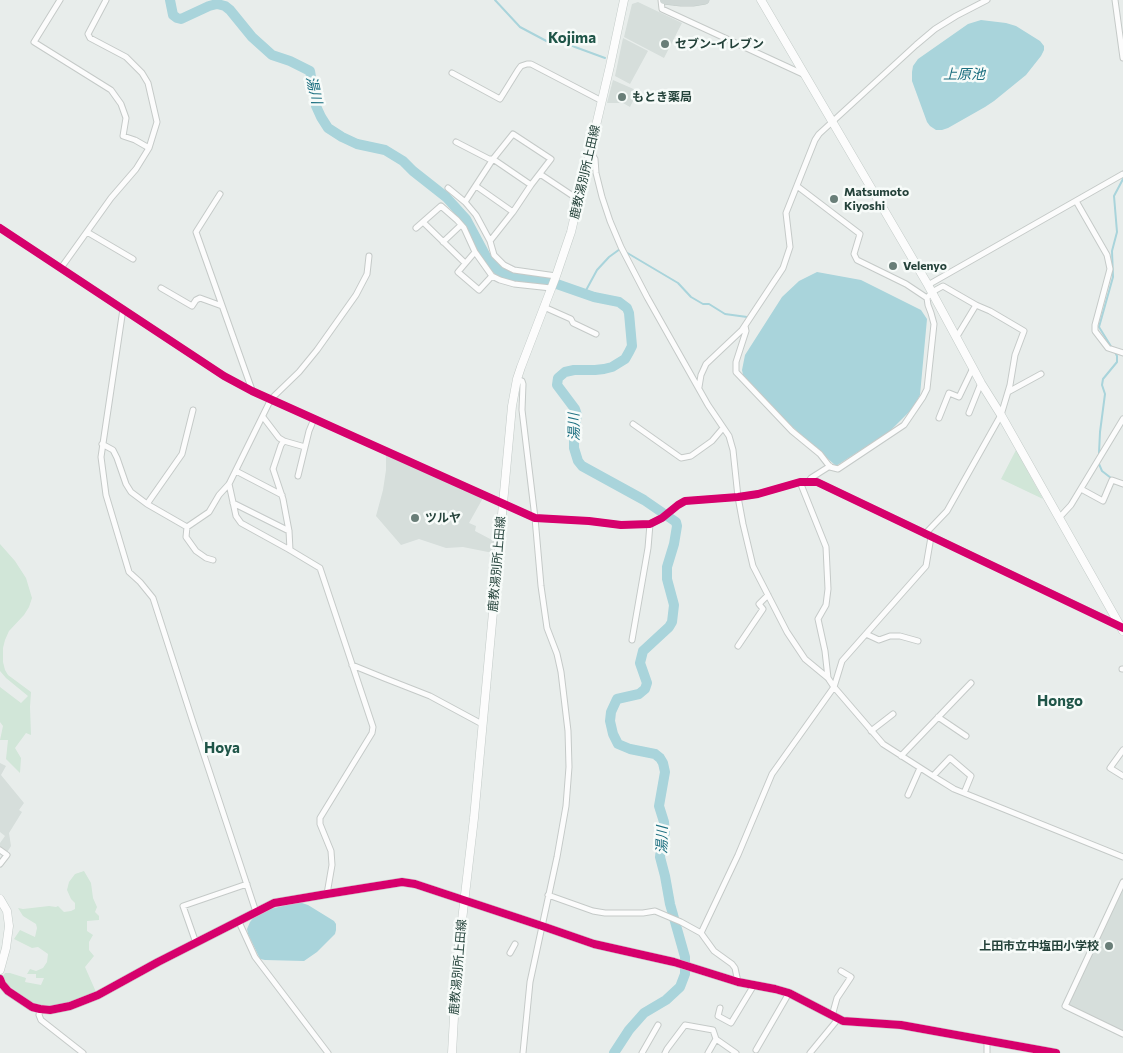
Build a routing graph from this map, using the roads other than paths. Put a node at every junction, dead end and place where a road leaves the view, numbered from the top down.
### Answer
1 (60, 0) edge
2 (106, 0) edge
3 (624, 0) edge
4 (663, 0) edge
5 (705, 0) edge
6 (761, 0) edge
7 (987, 0) edge
8 (1115, 0) edge
9 (1123, 58) edge
10 (452, 73) dead end
11 (805, 76) junction
12 (602, 101) junction
13 (834, 122) junction
14 (456, 142) dead end
15 (149, 148) junction
16 (590, 151) junction
17 (494, 159) junction
18 (540, 174) junction
19 (1123, 174) edge
20 (531, 185) junction
21 (476, 186) junction
22 (797, 186) junction
23 (448, 188) dead end
24 (220, 194) dead end
25 (579, 200) junction
26 (1076, 201) junction
27 (465, 202) junction
28 (513, 212) junction
29 (423, 222) junction
30 (461, 225) junction
31 (0, 228) edge
32 (416, 228) dead end
33 (87, 232) junction
34 (490, 241) junction
35 (444, 242) junction
36 (475, 252) junction
37 (369, 256) dead end
38 (134, 259) dead end
39 (465, 263) junction
40 (61, 268) junction
41 (492, 276) junction
42 (556, 277) junction
43 (161, 288) dead end
44 (552, 288) junction
45 (929, 292) junction
46 (976, 305) junction
47 (222, 306) junction
48 (544, 307) junction
49 (123, 309) junction
50 (744, 326) junction
51 (596, 334) dead end
52 (956, 338) junction
53 (1123, 354) edge
54 (973, 367) junction
55 (1041, 374) dead end
56 (517, 379) junction
57 (982, 384) junction
58 (699, 388) junction
59 (252, 391) junction
60 (1008, 392) junction
61 (272, 399) junction
62 (193, 410) dead end
63 (969, 413) dead end
64 (1001, 415) junction
65 (263, 417) junction
66 (939, 418) dead end
67 (314, 419) junction
68 (1123, 419) edge
69 (633, 424) dead end
70 (723, 428) junction
71 (284, 441) junction
72 (102, 444) junction
73 (305, 447) junction
74 (830, 466) junction
75 (236, 471) junction
76 (298, 476) dead end
77 (800, 482) junction
78 (808, 482) junction
79 (229, 484) junction
80 (1123, 484) edge
81 (1081, 489) junction
82 (282, 495) junction
83 (738, 497) junction
84 (234, 503) junction
85 (502, 503) junction
86 (147, 504) junction
87 (535, 518) junction
88 (1060, 518) junction
89 (650, 524) junction
90 (187, 527) junction
91 (289, 530) junction
92 (925, 534) junction
93 (931, 537) junction
94 (290, 550) junction
95 (213, 560) dead end
96 (768, 595) junction
97 (1122, 628) edge
98 (866, 634) junction
99 (632, 640) dead end
100 (918, 642) dead end
101 (738, 646) dead end
102 (352, 664) junction
103 (828, 678) junction
104 (971, 683) dead end
105 (834, 687) junction
106 (893, 714) dead end
107 (938, 717) junction
108 (482, 724) junction
109 (871, 731) junction
110 (966, 736) dead end
111 (1123, 750) edge
112 (902, 756) junction
113 (920, 768) junction
114 (933, 776) junction
115 (1123, 776) edge
116 (964, 793) junction
117 (908, 795) dead end
118 (0, 850) edge
119 (1123, 857) edge
120 (0, 864) edge
121 (1123, 882) edge
122 (247, 884) junction
123 (328, 894) junction
124 (548, 895) junction
125 (0, 899) edge
126 (464, 900) junction
127 (256, 912) junction
128 (239, 922) junction
129 (542, 926) junction
130 (701, 933) junction
131 (196, 943) junction
132 (515, 944) dead end
133 (510, 953) dead end
134 (0, 970) edge
135 (841, 971) dead end
136 (0, 981) edge
137 (738, 982) junction
138 (754, 985) junction
139 (789, 993) junction
140 (720, 1008) dead end
141 (40, 1010) junction
142 (835, 1018) junction
143 (658, 1025) dead end
144 (1123, 1034) edge
145 (716, 1039) junction
146 (987, 1040) junction
147 (756, 1050) dead end
148 (816, 1050) edge
149 (79, 1052) edge
150 (328, 1053) edge
151 (452, 1053) edge
152 (523, 1053) edge
153 (642, 1053) edge
154 (665, 1053) edge
155 (708, 1053) edge
156 (736, 1053) edge
157 (810, 1053) edge
158 (987, 1053) edge
159 (1054, 1053) edge

1 - 15 street
2 - 15 street
3 - 12 street, 鹿教湯別所上田線
4 - 5 main road
4 - 11 street
6 - 11 street
7 - 13 street
8 - 9 street
10 - 12 street
11 - 13 street
12 - 16 street, 鹿教湯別所上田線
13 - 22 street
13 - 45 street
14 - 17 street
15 - 33 street
16 - 25 street, 鹿教湯別所上田線
16 - 58 street
17 - 18 street
17 - 20 street
17 - 21 street
18 - 20 street
18 - 25 street
19 - 26 street
20 - 28 street
21 - 27 street
21 - 28 street
22 - 45 street
22 - 50 street
23 - 27 street
24 - 47 street
25 - 42 street, 鹿教湯別所上田線
26 - 45 street
26 - 53 street
27 - 34 street
28 - 34 street
29 - 30 street
29 - 32 street
29 - 35 street
30 - 35 street
30 - 36 street
31 - 40 street
33 - 38 street
33 - 40 street
34 - 42 street
35 - 39 street
36 - 39 street
36 - 41 street
37 - 61 street
39 - 41 street
40 - 49 street
41 - 44 street
42 - 44 street, 鹿教湯別所上田線
43 - 47 street
44 - 48 street, 鹿教湯別所上田線
45 - 46 street
45 - 52 street
45 - 74 street
46 - 52 street
46 - 60 street
47 - 59 street
48 - 51 street
48 - 56 street, 鹿教湯別所上田線
49 - 59 street
49 - 72 street
50 - 58 street
50 - 74 street
52 - 54 street
54 - 57 street
54 - 66 street
55 - 60 street
56 - 85 street, 鹿教湯別所上田線
56 - 87 street
57 - 63 street
57 - 64 street
58 - 70 street
59 - 61 street
60 - 64 street
61 - 65 street
61 - 67 street
62 - 86 street
64 - 88 street
64 - 92 street
65 - 71 street
65 - 75 street
67 - 73 street
67 - 85 street
68 - 81 street
69 - 70 street
70 - 83 street
71 - 73 street
71 - 82 street
72 - 86 street
72 - 122 street
73 - 76 street
74 - 78 street
75 - 79 street
75 - 82 street
77 - 78 street
77 - 83 street
77 - 103 street
78 - 92 street
79 - 84 street
79 - 90 street
80 - 81 street
81 - 88 street
82 - 91 street
83 - 89 street
83 - 96 street
84 - 91 street
84 - 94 street
85 - 87 street
85 - 108 street, 鹿教湯別所上田線
86 - 90 street
87 - 89 street
87 - 124 street
88 - 97 street
89 - 99 street
90 - 95 street
91 - 94 street
92 - 93 street
93 - 97 street
93 - 98 street
94 - 102 street
96 - 101 street
96 - 103 street
98 - 100 street
98 - 105 street
102 - 108 street
102 - 123 street
103 - 105 street
104 - 107 street
105 - 109 street
105 - 130 street
106 - 109 street
107 - 110 street
107 - 112 street
108 - 126 street, 鹿教湯別所上田線
109 - 112 street
111 - 115 street
112 - 113 street
113 - 114 street
113 - 117 street
114 - 116 street
114 - 116 street
116 - 119 street
118 - 120 street
121 - 144 street
122 - 127 street
122 - 131 street
123 - 126 street
123 - 127 street
124 - 129 street
124 - 130 street
125 - 134 street
126 - 129 street
126 - 151 street, 鹿教湯別所上田線
127 - 128 street
128 - 131 street
128 - 150 street
129 - 137 street
129 - 152 street
130 - 137 street
131 - 141 street
132 - 133 street
135 - 142 street
136 - 141 street
137 - 138 street
138 - 139 street
138 - 140 street
139 - 142 street
139 - 147 street
141 - 149 street
142 - 146 street
142 - 148 street
143 - 153 street
145 - 154 street
145 - 155 street
145 - 156 street
146 - 158 street
146 - 159 street
148 - 157 street

